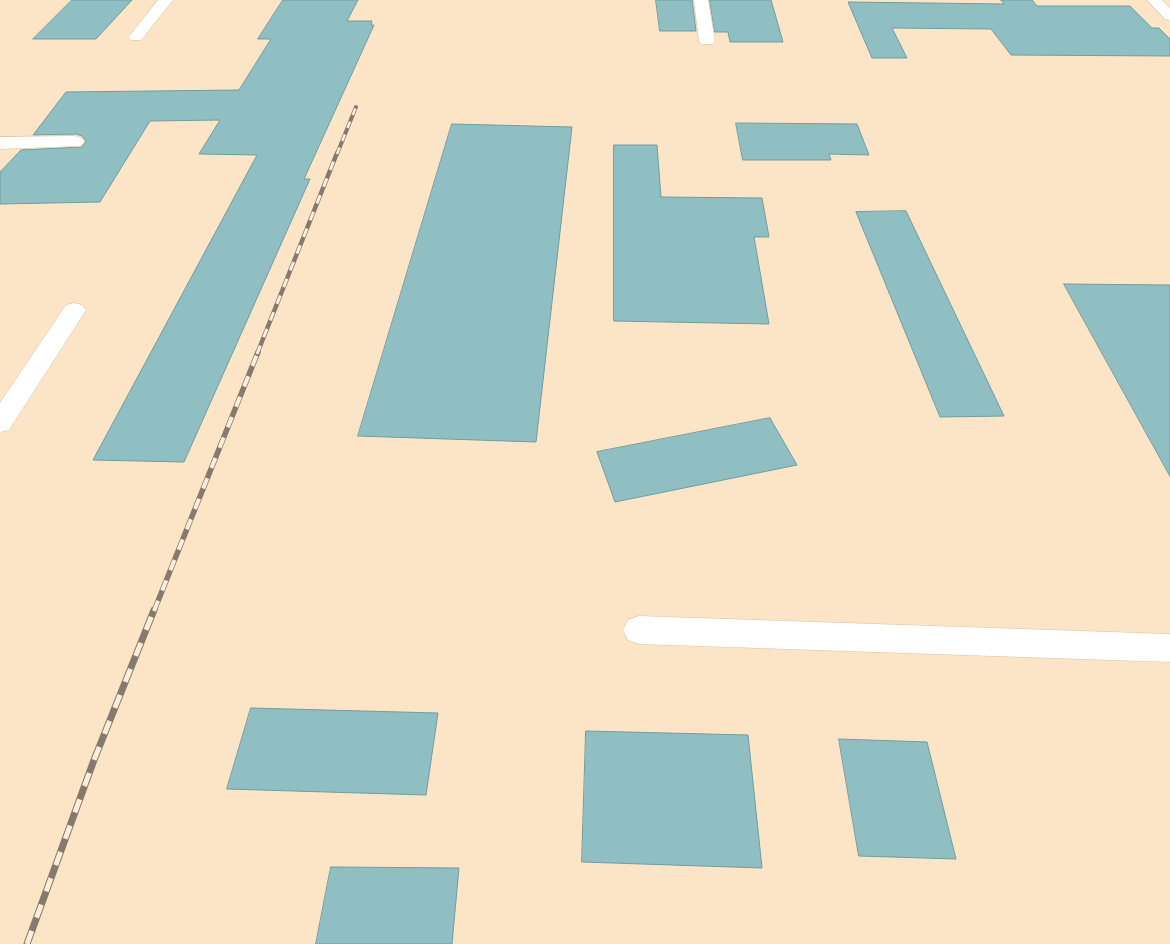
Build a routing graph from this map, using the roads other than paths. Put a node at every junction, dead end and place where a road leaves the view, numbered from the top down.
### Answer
1 (166, 0) edge
2 (701, 0) edge
3 (1154, 0) edge
4 (1170, 16) edge
5 (136, 37) dead end
6 (707, 41) dead end
7 (75, 142) dead end
8 (0, 143) edge
9 (74, 310) dead end
10 (0, 423) edge
11 (640, 630) dead end
12 (1170, 648) edge

1 - 5 street
2 - 6 street
3 - 4 street
7 - 8 street
9 - 10 street
11 - 12 street

